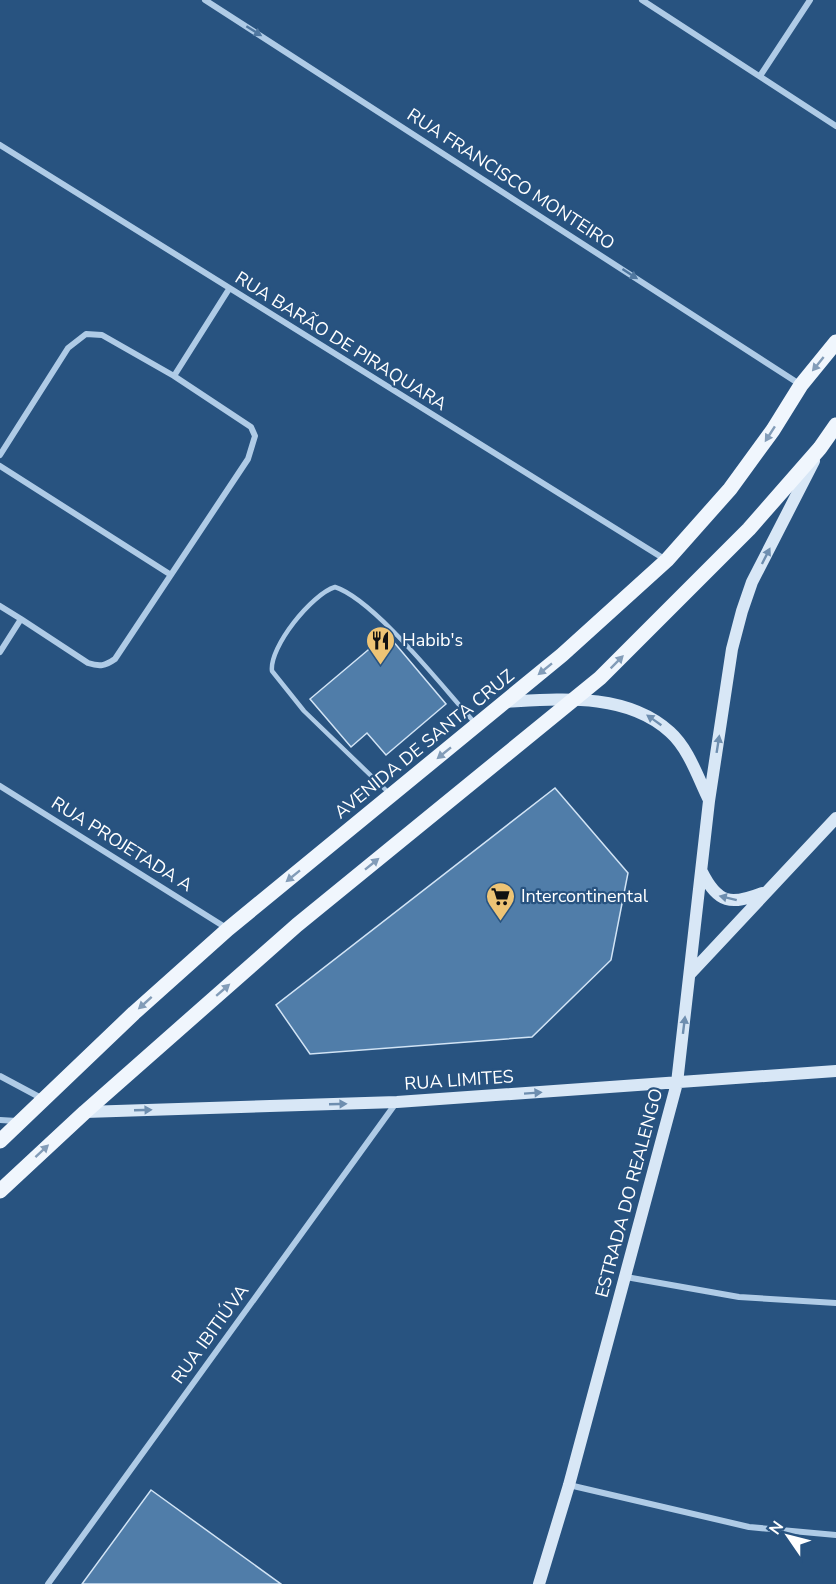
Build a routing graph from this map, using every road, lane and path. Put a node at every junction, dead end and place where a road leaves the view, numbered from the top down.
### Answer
1 (205, 0) edge
2 (642, 0) edge
3 (810, 0) edge
4 (760, 76) junction
5 (836, 126) edge
6 (0, 145) edge
7 (229, 289) junction
8 (836, 342) edge
9 (174, 376) junction
10 (801, 385) junction
11 (836, 425) edge
12 (820, 448) junction
13 (0, 455) edge
14 (0, 466) edge
15 (667, 560) junction
16 (171, 574) junction
17 (0, 606) edge
18 (21, 619) junction
19 (0, 652) edge
20 (573, 701) junction
21 (505, 702) junction
22 (477, 726) junction
23 (0, 786) edge
24 (392, 796) junction
25 (710, 801) junction
26 (836, 818) edge
27 (702, 871) junction
28 (766, 892) junction
29 (228, 929) junction
30 (690, 974) junction
31 (836, 1071) edge
32 (0, 1076) edge
33 (677, 1083) junction
34 (44, 1100) junction
35 (397, 1102) junction
36 (85, 1112) junction
37 (0, 1120) edge
38 (21, 1122) junction
39 (0, 1141) edge
40 (0, 1191) edge
41 (626, 1277) junction
42 (836, 1303) edge
43 (569, 1485) junction
44 (836, 1535) edge
45 (48, 1584) edge
46 (539, 1584) edge

1 -> 10 street, RUA FRANCISCO MONTEIRO
2 - 4 street
3 - 4 street
4 - 5 street
6 - 7 street, RUA BARÃO DE PIRAQUARA
7 - 9 street
7 - 15 street, RUA BARÃO DE PIRAQUARA
8 -> 10 main road, AVENIDA DE SANTA CRUZ
9 - 13 street
9 - 16 street
10 -> 15 main road, AVENIDA DE SANTA CRUZ
11 - 12 main road
20 -> 12 main road
25 -> 12 street, ESTRADA DO REALENGO
14 - 16 street
15 -> 21 main road, AVENIDA DE SANTA CRUZ
16 - 18 street
17 - 18 street
18 - 19 street
20 - 21 street
25 -> 20 street
36 -> 20 main road
21 - 22 main road, AVENIDA DE SANTA CRUZ
22 -> 24 main road, AVENIDA DE SANTA CRUZ
22 - 24 lane
23 - 29 street, RUA PROJETADA A
24 -> 29 main road, AVENIDA DE SANTA CRUZ
25 - 27 street, ESTRADA DO REALENGO
26 - 28 street
28 -> 27 street
27 - 30 street, ESTRADA DO REALENGO
28 - 30 street
29 -> 34 main road, AVENIDA DE SANTA CRUZ
33 -> 30 street, ESTRADA DO REALENGO
31 - 33 street, RUA LIMITES
32 - 34 street
35 -> 33 street, RUA LIMITES
33 - 41 street, ESTRADA DO REALENGO
34 - 38 main road, AVENIDA DE SANTA CRUZ
36 -> 35 street, RUA LIMITES
35 - 45 street, RUA IBITIÚVA
40 -> 36 main road
37 - 38 street
38 - 39 main road, AVENIDA DE SANTA CRUZ
41 - 42 street
41 - 43 street, ESTRADA DO REALENGO
43 - 44 street
43 - 46 street, ESTRADA DO REALENGO

